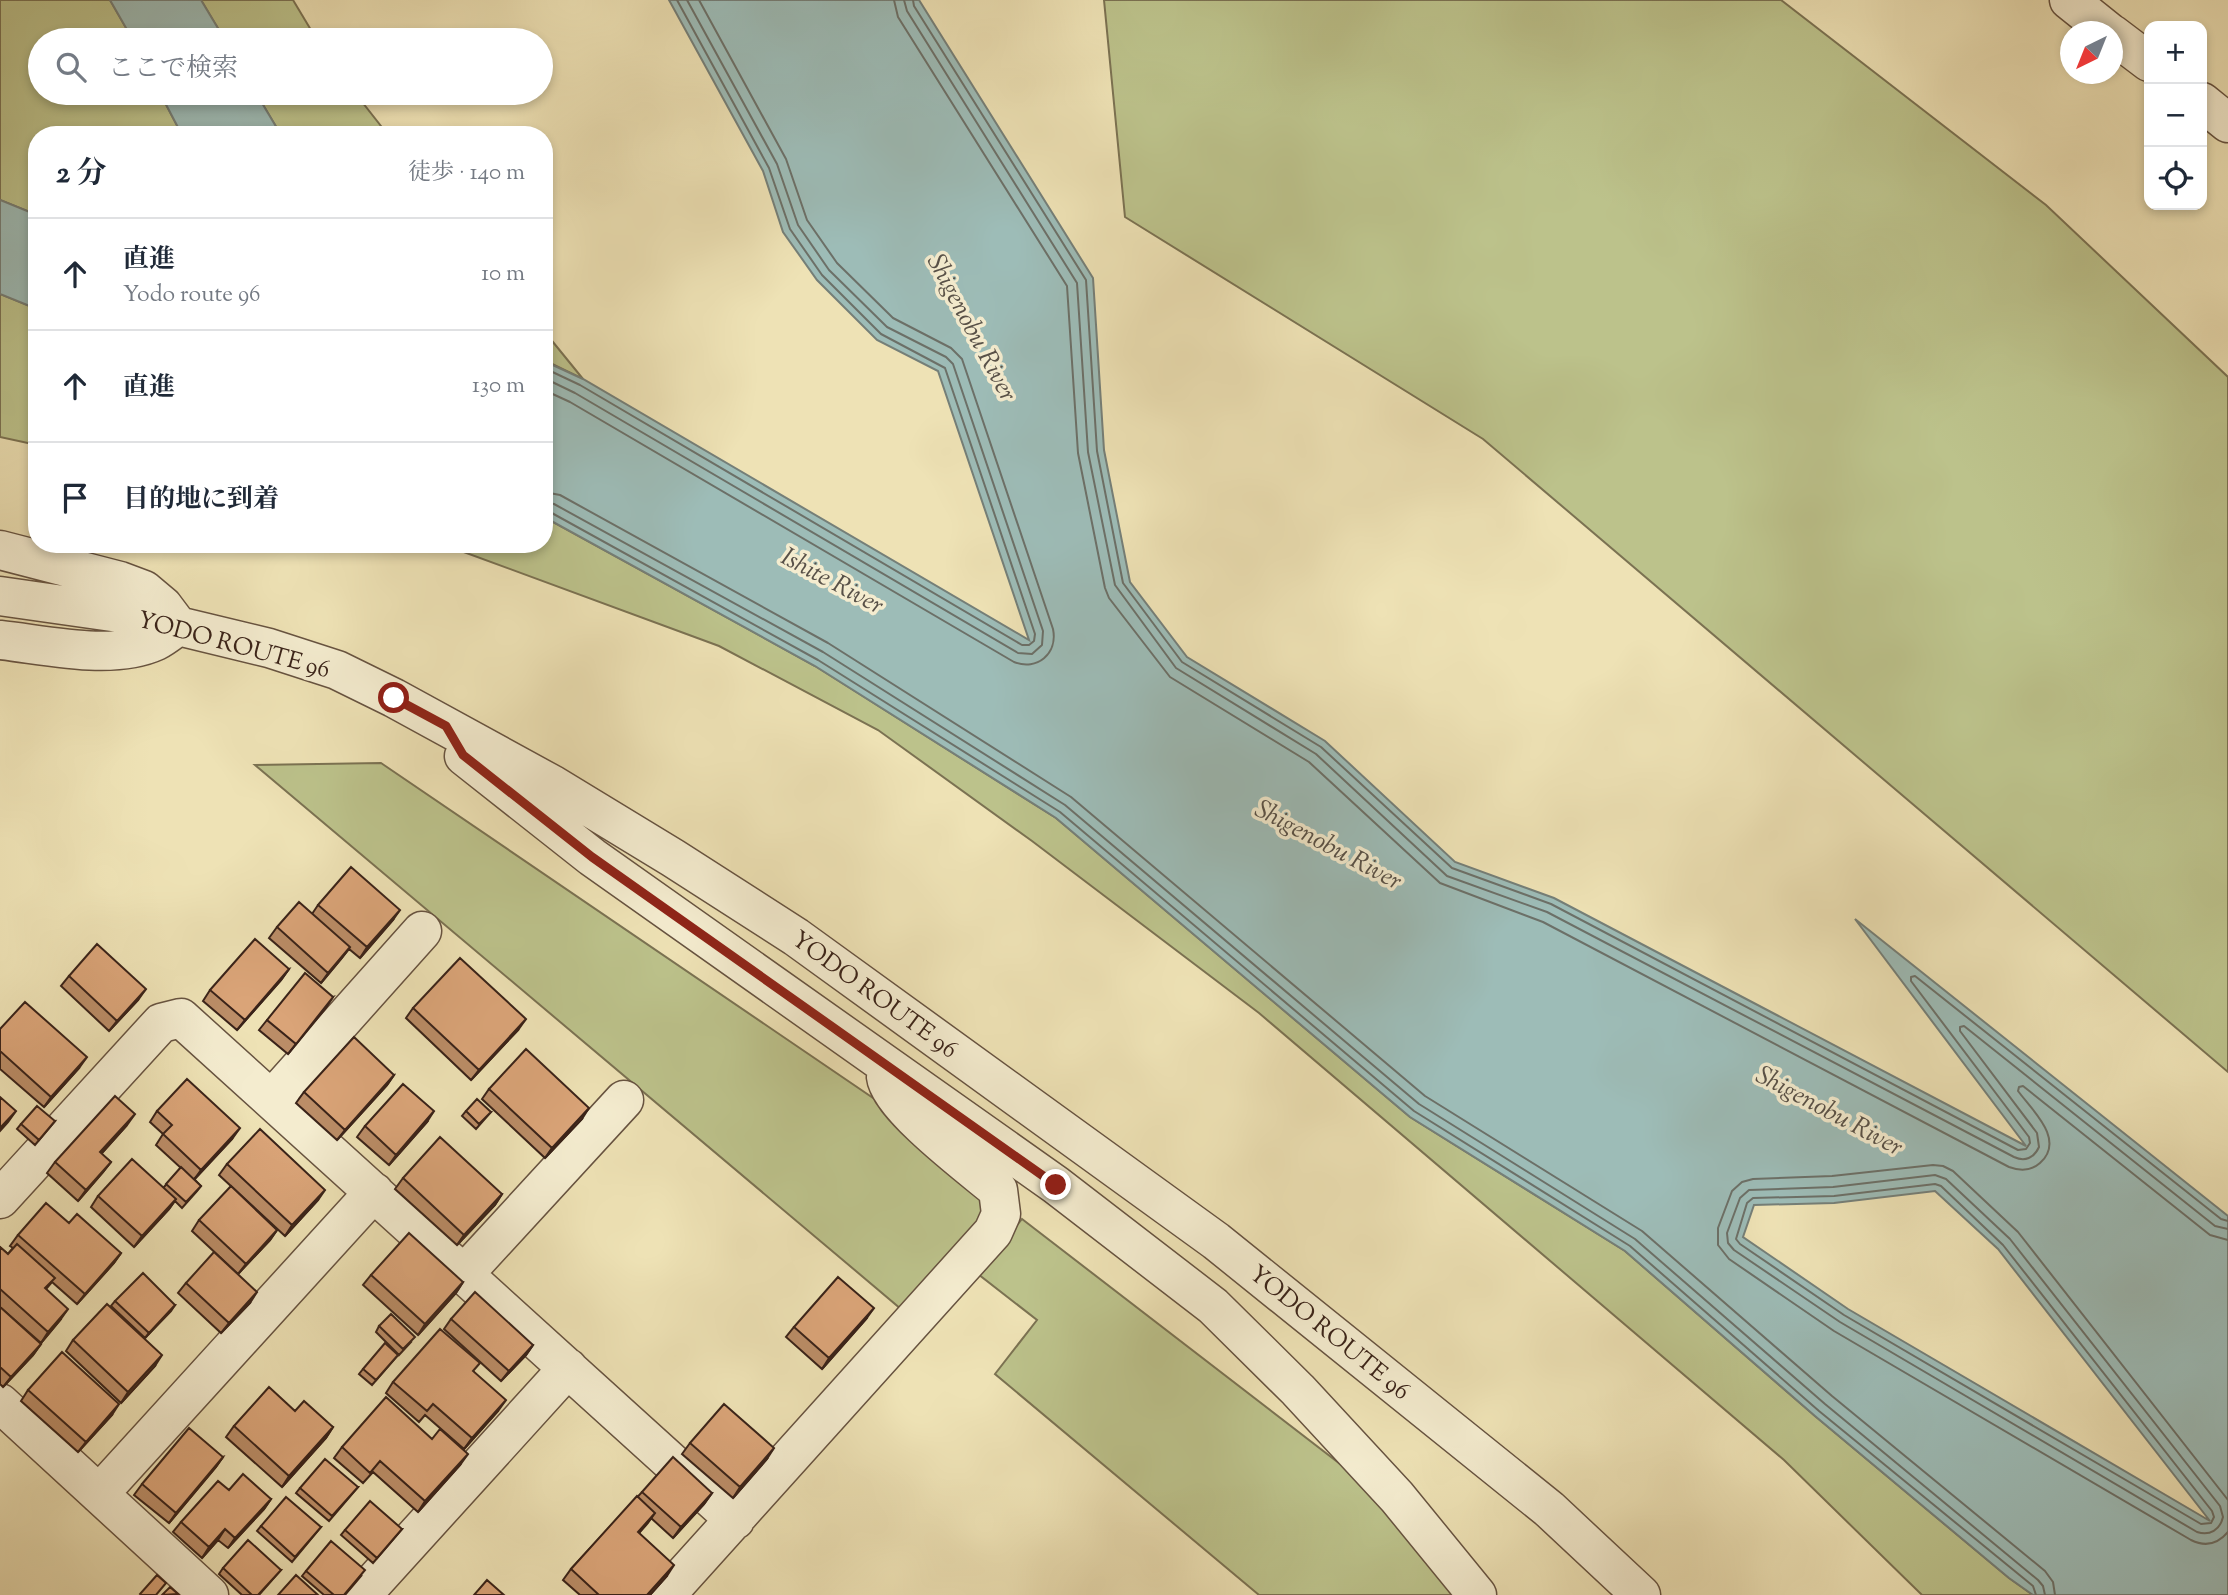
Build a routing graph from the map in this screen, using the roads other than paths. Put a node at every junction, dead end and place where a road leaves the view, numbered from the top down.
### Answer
1 (2068, 0) edge
2 (2095, 21) edge
3 (2123, 42) edge
4 (2144, 58) edge
5 (2207, 106) edge
6 (2228, 123) edge
7 (0, 550) edge
8 (0, 596) edge
9 (178, 626) junction
10 (0, 640) edge
11 (446, 726) junction
12 (422, 931) dead end
13 (885, 1064) junction
14 (272, 1099) junction
15 (624, 1100) dead end
16 (374, 1192) junction
17 (0, 1199) edge
18 (464, 1274) junction
19 (568, 1368) junction
20 (0, 1404) edge
21 (99, 1494) junction
22 (735, 1520) junction
23 (209, 1595) edge
24 (362, 1595) edge
25 (666, 1595) edge
26 (1477, 1595) edge
27 (1641, 1595) edge

1 - 2 street
3 - 4 street
5 - 6 street
7 - 9 street
8 - 9 street, YODO ROUTE 96
9 - 10 street
9 - 11 street, YODO ROUTE 96
11 - 13 street
11 - 27 street, YODO ROUTE 96
12 - 14 street
13 - 22 street
13 - 26 street
14 - 16 street
14 - 17 street
15 - 18 street
16 - 18 street
16 - 21 street
18 - 19 street
19 - 22 street
19 - 24 street
20 - 21 street
21 - 23 street
22 - 25 street

